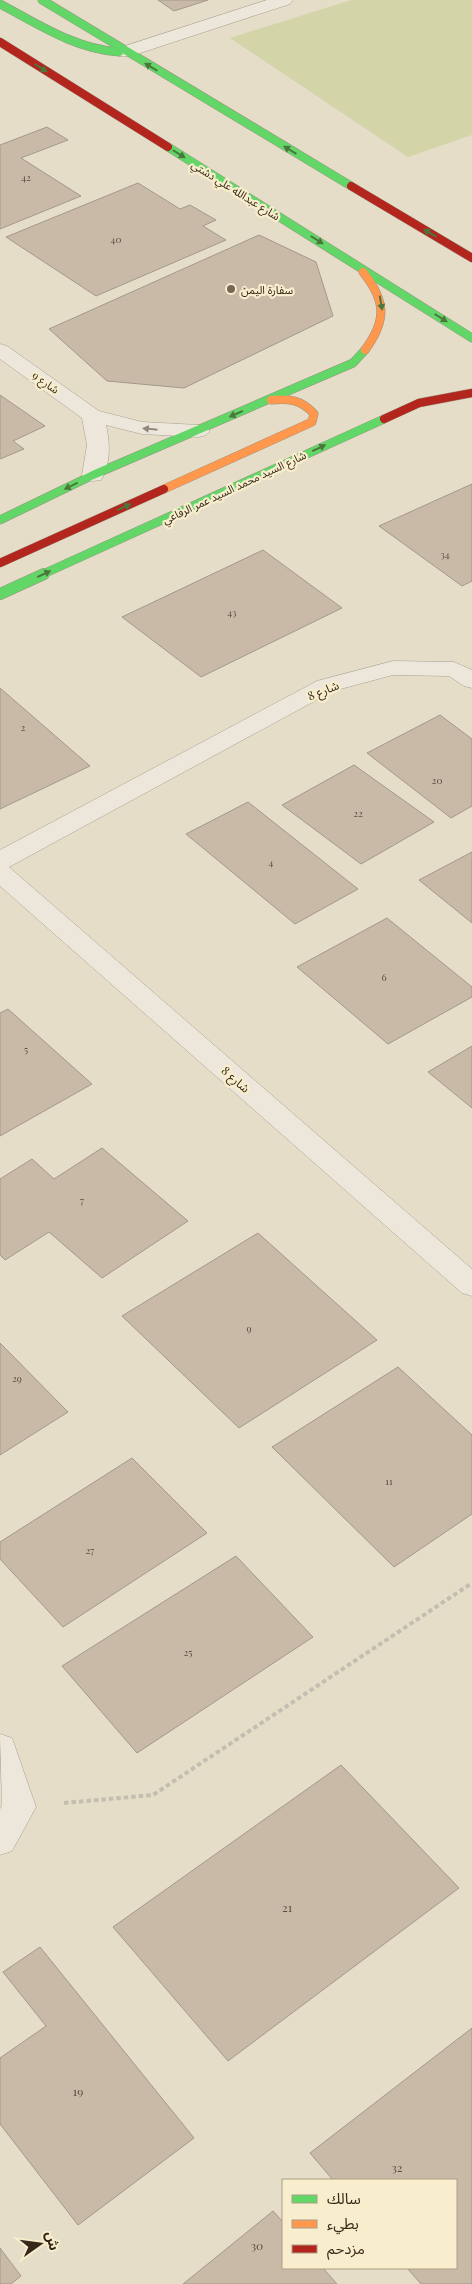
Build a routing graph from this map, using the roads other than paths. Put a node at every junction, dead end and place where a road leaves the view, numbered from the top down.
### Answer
1 (42, 0) edge
2 (284, 0) edge
3 (0, 4) edge
4 (0, 42) edge
5 (125, 52) junction
6 (472, 258) edge
7 (355, 264) junction
8 (472, 338) edge
9 (0, 350) edge
10 (472, 393) edge
11 (268, 400) junction
12 (92, 415) junction
13 (199, 431) junction
14 (93, 475) junction
15 (0, 520) edge
16 (0, 563) edge
17 (0, 594) edge
18 (472, 681) edge
19 (0, 861) edge
20 (0, 872) edge
21 (472, 1285) edge
22 (0, 1748) edge
23 (0, 1840) edge

1 - 5 main road
2 - 5 street
3 - 5 main road
4 -> 7 main road, شارع عبدالله علي دشتي
6 -> 5 main road
7 -> 8 main road, شارع عبدالله علي دشتي
7 -> 11 main road
9 - 12 street, شارع 9
17 -> 10 main road, شارع السيد محمد السيد عمر الرفاعي
11 -> 13 main road
16 -> 11 main road
13 -> 12 street, شارع 9
12 - 14 street
13 - 14 main road
14 -> 15 main road
18 - 19 street, شارع 8
20 - 21 street, شارع 8
22 - 23 street

